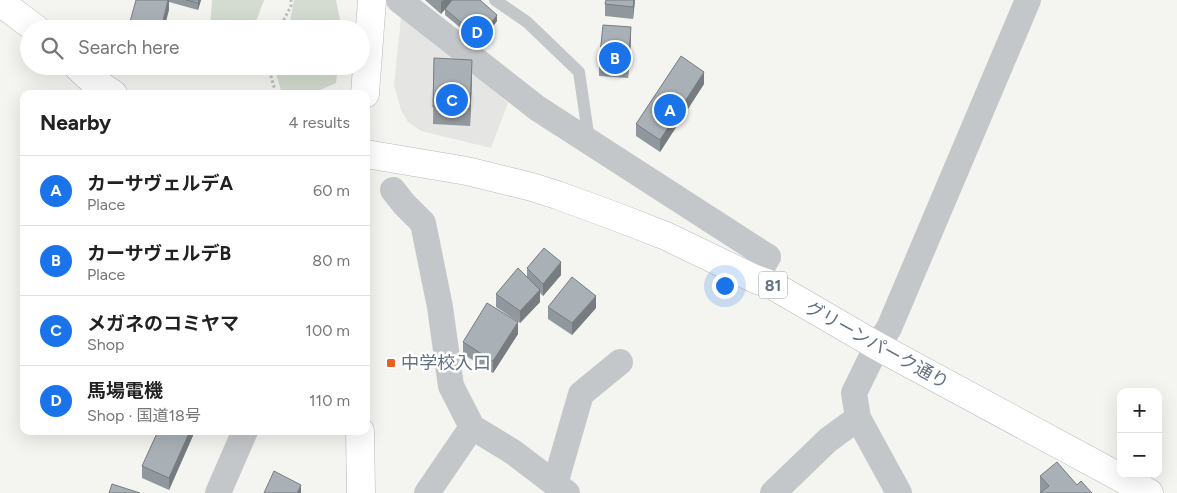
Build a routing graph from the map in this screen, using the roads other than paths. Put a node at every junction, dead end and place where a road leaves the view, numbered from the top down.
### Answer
1 (372, 0) edge
2 (399, 0) edge
3 (495, 0) edge
4 (1028, 0) edge
5 (0, 2) edge
6 (24, 20) edge
7 (370, 24) edge
8 (87, 75) edge
9 (366, 75) edge
10 (107, 90) edge
11 (364, 90) edge
12 (589, 142) junction
13 (370, 155) edge
14 (393, 190) dead end
15 (681, 202) junction
16 (666, 236) junction
17 (755, 279) junction
18 (877, 346) junction
19 (620, 362) dead end
20 (858, 418) junction
21 (472, 427) junction
22 (243, 435) edge
23 (360, 435) edge
24 (561, 488) edge
25 (218, 493) edge
26 (361, 493) edge
27 (427, 493) edge
28 (773, 493) edge
29 (899, 493) edge
30 (1149, 493) edge

1 - 7 main road
2 - 12 street
3 - 12 lane
4 - 18 street
5 - 6 main road
8 - 10 main road
9 - 11 main road
12 - 15 street
13 - 16 main road, グリーンパーク通り / 81
14 - 21 street
15 - 16 street
15 - 17 street
16 - 17 main road, グリーンパーク通り / 81
17 - 18 main road, グリーンパーク通り / 81
18 - 20 street
18 - 30 main road, グリーンパーク通り / 81
19 - 24 street
20 - 28 street
20 - 29 street
21 - 24 street
21 - 27 street
22 - 25 street
23 - 26 main road

